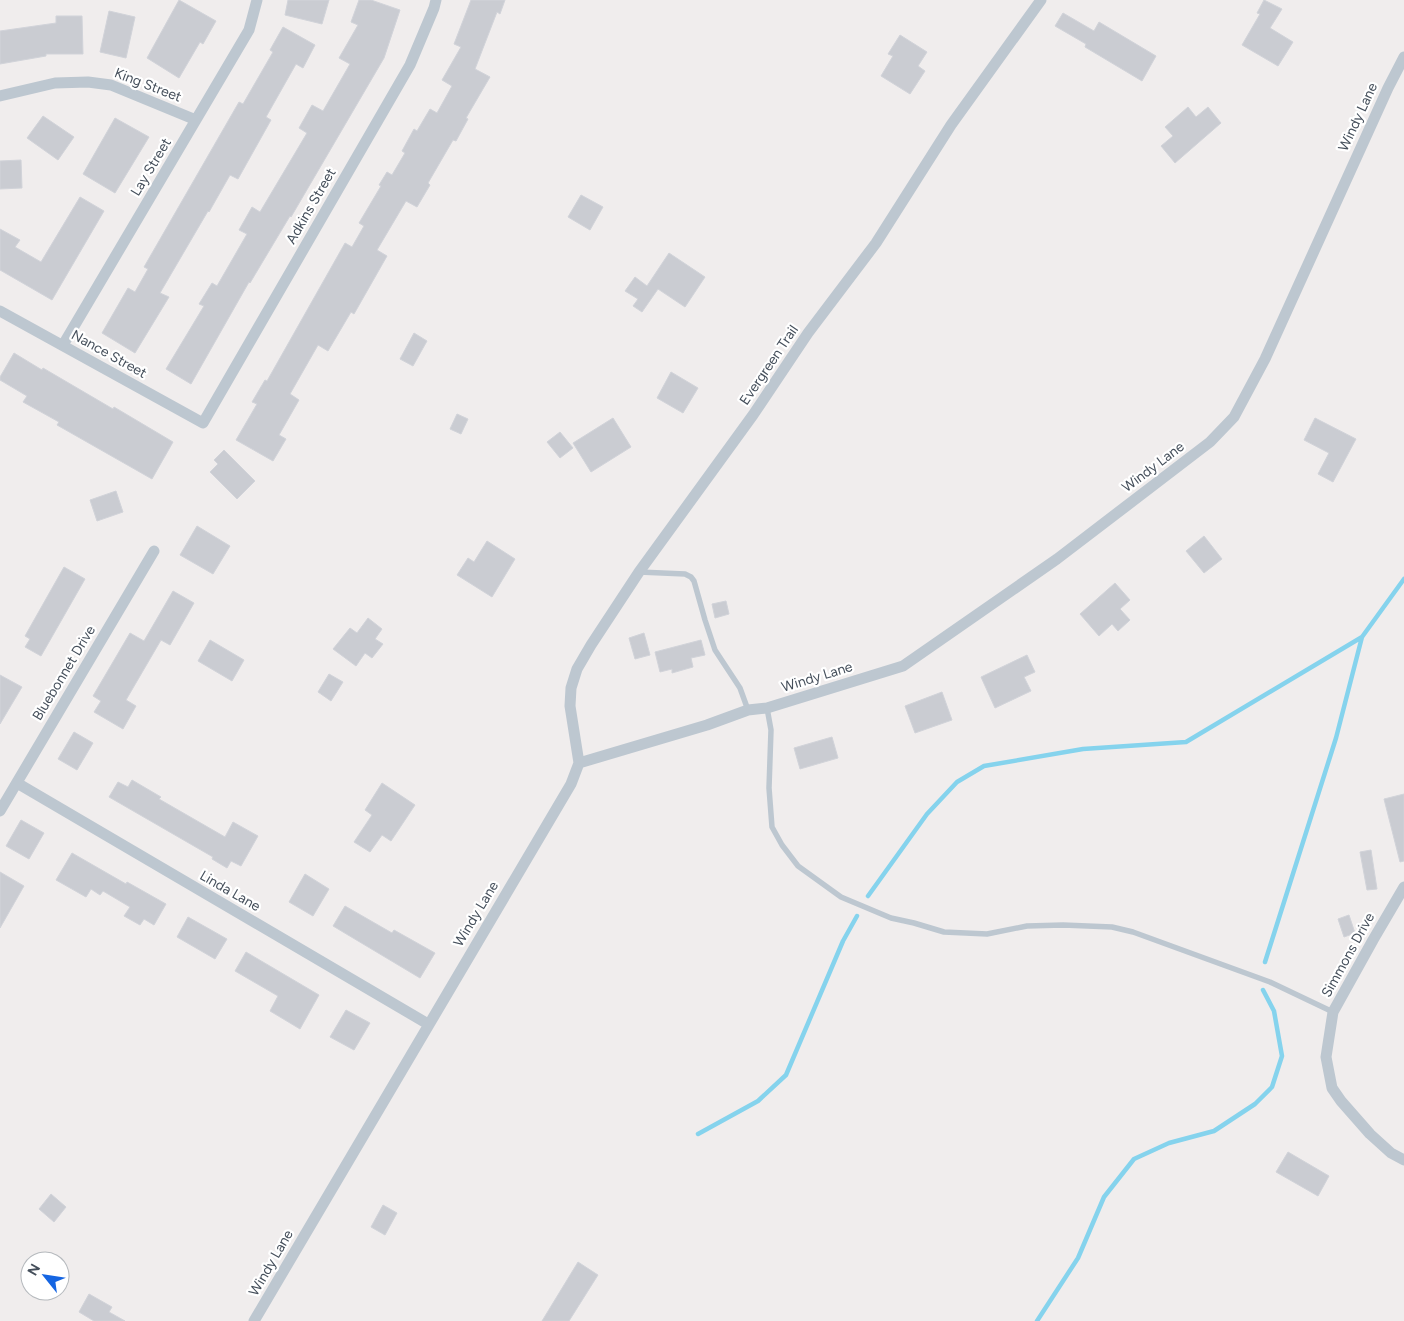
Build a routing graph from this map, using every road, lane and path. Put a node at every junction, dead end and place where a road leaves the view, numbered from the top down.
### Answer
1 (257, 0) edge
2 (436, 0) edge
3 (1041, 0) edge
4 (1404, 57) edge
5 (0, 96) edge
6 (196, 120) junction
7 (0, 311) edge
8 (63, 345) junction
9 (202, 424) joint
10 (154, 550) dead end
11 (639, 572) junction
12 (767, 708) junction
13 (748, 710) junction
14 (579, 763) junction
15 (16, 783) junction
16 (0, 812) edge
17 (1404, 887) edge
18 (1334, 1012) junction
19 (428, 1024) junction
20 (1404, 1160) edge
21 (254, 1321) edge

1 - 6 street, Lay Street
2 - 9 street, Adkins Street
3 - 11 street, Evergreen Trail
4 - 12 street, Windy Lane
5 - 6 street, King Street
6 - 8 street, Lay Street
7 - 8 street, Nance Street
8 - 9 street, Nance Street
10 - 15 street, Bluebonnet Drive
11 - 13 lane
11 - 14 street, Evergreen Trail
12 - 13 street, Windy Lane
12 - 18 lane
13 - 14 street, Windy Lane
14 - 19 street, Windy Lane
15 - 16 street, Bluebonnet Drive
15 - 19 street, Linda Lane
17 - 18 street, Simmons Drive
18 - 20 street, Simmons Drive
19 - 21 street, Windy Lane

